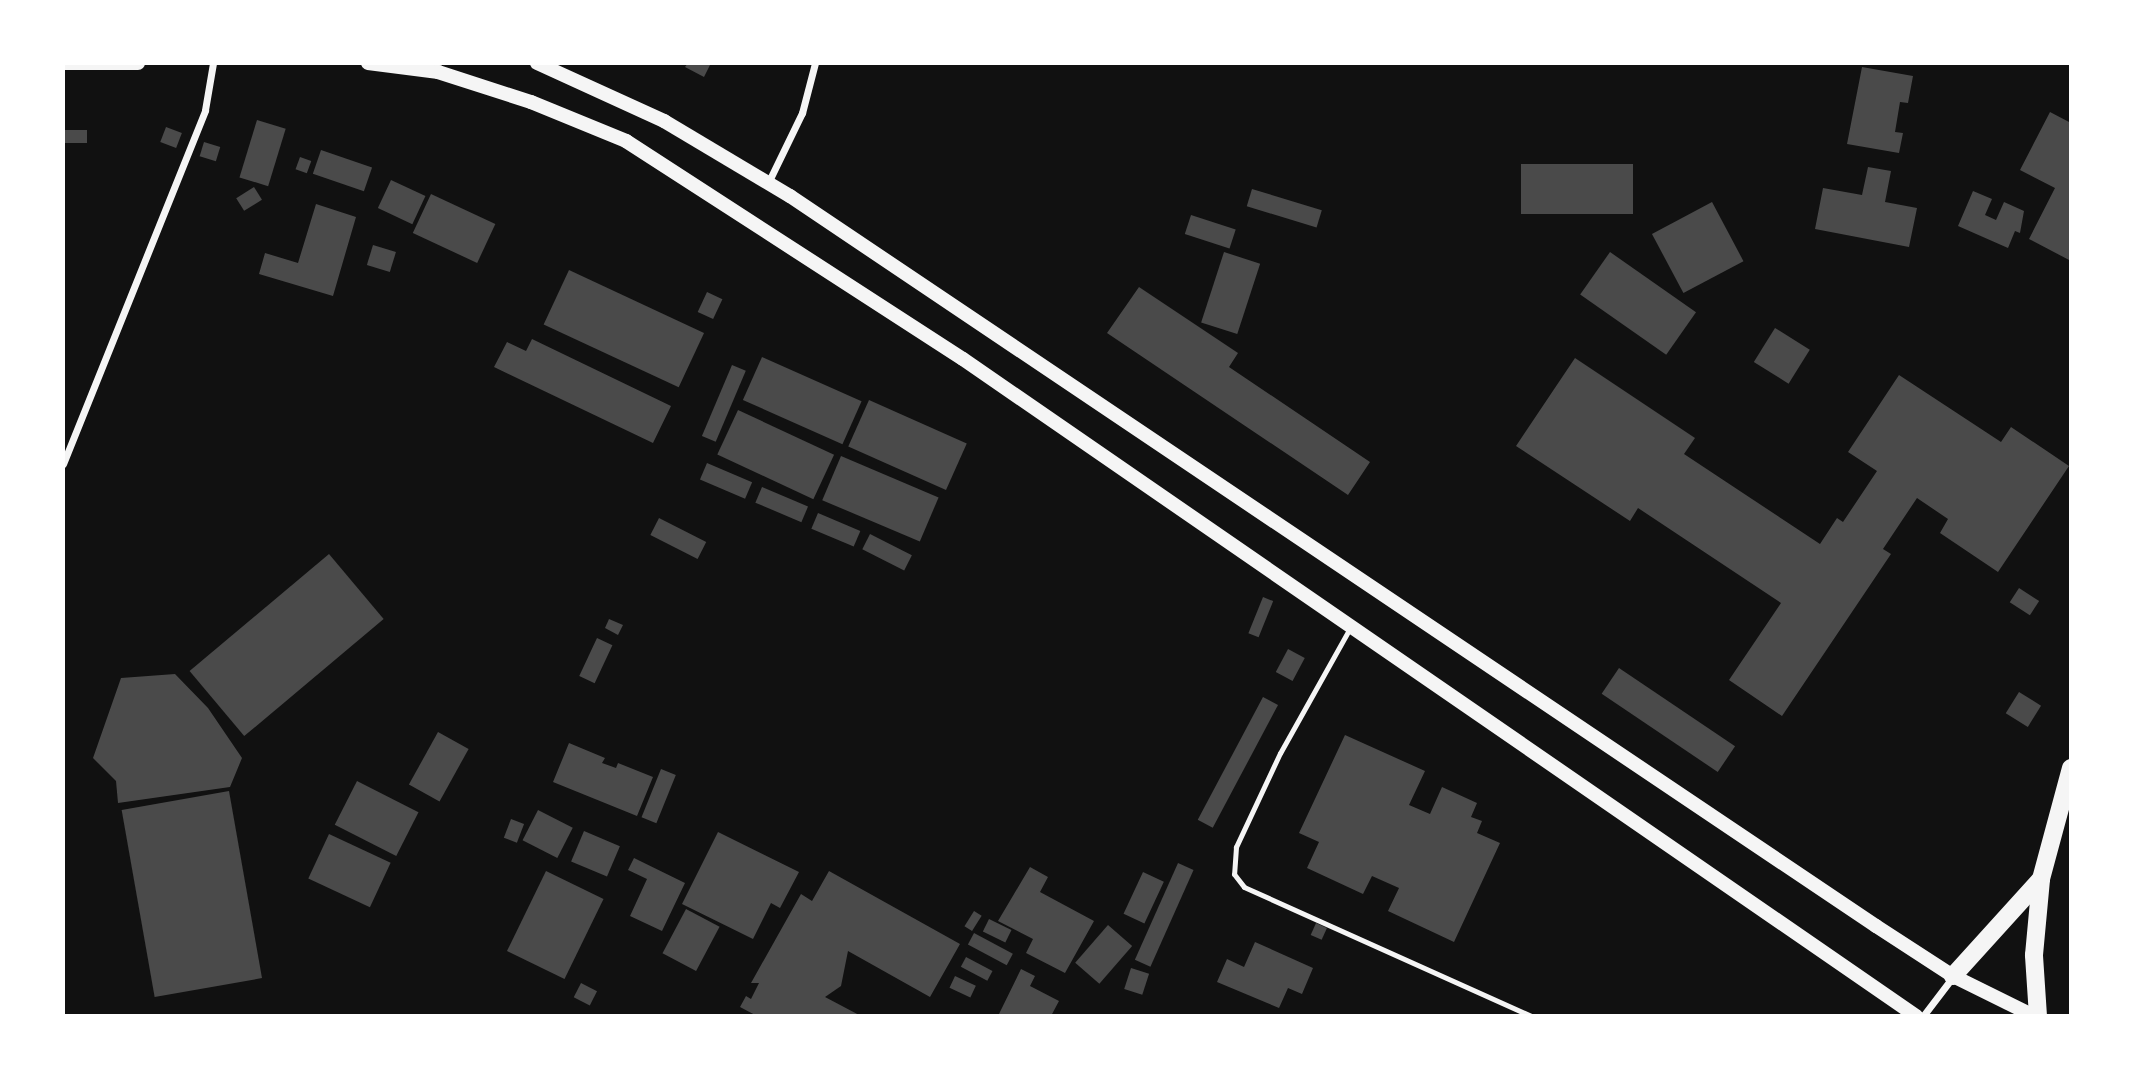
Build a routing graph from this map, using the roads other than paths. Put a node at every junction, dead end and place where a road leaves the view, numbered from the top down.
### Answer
1 (63, 63) edge
2 (138, 63) edge
3 (213, 63) edge
4 (368, 63) edge
5 (537, 63) edge
6 (815, 63) edge
7 (768, 183) junction
8 (63, 464) edge
9 (1352, 625) junction
10 (2071, 768) edge
11 (2041, 879) junction
12 (1953, 976) junction
13 (1531, 1016) edge
14 (1916, 1016) edge
15 (1923, 1016) edge
16 (2036, 1016) edge

1 - 2 main road
3 - 8 street
4 - 9 main road
5 - 7 main road
6 - 7 street
7 - 12 main road
9 - 13 lane
9 - 14 main road
10 - 11 main road
11 - 12 main road
11 - 16 main road
12 - 15 street
12 - 16 main road

